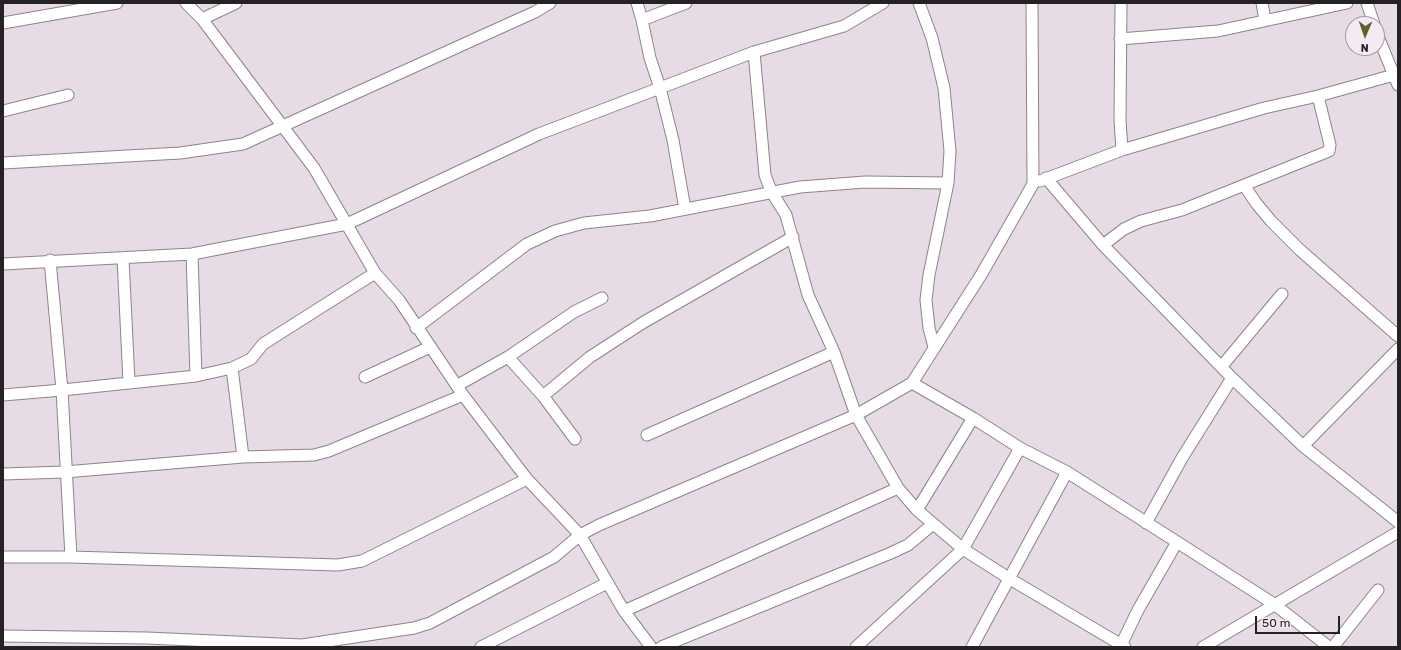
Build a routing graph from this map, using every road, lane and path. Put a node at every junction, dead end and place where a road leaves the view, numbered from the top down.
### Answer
1 (117, 3) edge
2 (186, 3) edge
3 (236, 3) edge
4 (550, 3) edge
5 (637, 3) edge
6 (686, 3) edge
7 (883, 3) edge
8 (919, 3) edge
9 (1032, 3) edge
10 (1121, 3) edge
11 (1262, 3) edge
12 (1347, 3) edge
13 (1367, 3) edge
14 (1371, 16) edge
15 (202, 19) junction
16 (642, 20) junction
17 (1265, 20) junction
18 (3, 23) edge
19 (1120, 39) junction
20 (1385, 51) edge
21 (754, 52) junction
22 (1395, 73) edge
23 (660, 88) junction
24 (68, 95) dead end
25 (1318, 96) junction
26 (3, 111) edge
27 (284, 126) junction
28 (1122, 150) junction
29 (3, 163) edge
30 (1046, 178) junction
31 (948, 183) junction
32 (1033, 184) junction
33 (1244, 185) junction
34 (771, 191) junction
35 (685, 209) junction
36 (347, 224) junction
37 (793, 237) junction
38 (1103, 245) junction
39 (192, 254) junction
40 (123, 258) junction
41 (50, 260) junction
42 (3, 264) edge
43 (375, 272) junction
44 (1282, 294) dead end
45 (602, 298) dead end
46 (416, 328) junction
47 (1398, 336) edge
48 (430, 347) junction
49 (934, 347) junction
50 (1398, 349) edge
51 (834, 352) junction
52 (508, 357) junction
53 (1222, 366) junction
54 (232, 368) junction
55 (196, 376) junction
56 (365, 377) dead end
57 (1232, 378) junction
58 (129, 382) junction
59 (912, 383) junction
60 (458, 385) junction
61 (62, 390) junction
62 (3, 394) edge
63 (463, 395) junction
64 (543, 396) junction
65 (856, 415) junction
66 (973, 418) junction
67 (647, 436) dead end
68 (575, 439) dead end
69 (1303, 446) junction
70 (1020, 448) junction
71 (243, 457) junction
72 (65, 472) junction
73 (1067, 472) junction
74 (3, 474) edge
75 (527, 479) junction
76 (898, 488) junction
77 (917, 510) junction
78 (1398, 522) edge
79 (1146, 523) junction
80 (933, 524) junction
81 (1398, 532) edge
82 (580, 535) junction
83 (1177, 542) junction
84 (963, 549) junction
85 (3, 557) edge
86 (70, 557) junction
87 (1010, 579) junction
88 (607, 583) junction
89 (1378, 590) dead end
90 (1274, 604) junction
91 (624, 611) junction
92 (3, 636) edge
93 (1321, 645) edge
94 (301, 646) edge
95 (1123, 646) edge
96 (481, 647) edge
97 (651, 647) edge
98 (661, 647) edge
99 (856, 647) edge
100 (974, 647) edge
101 (1204, 647) edge
102 (1333, 647) edge

1 - 18 street
2 - 15 street
3 - 15 street
4 - 27 street
5 - 16 street
6 - 16 street
7 - 21 street
8 - 31 street
9 - 32 street
10 - 19 street
11 - 17 street
12 - 17 street
13 - 14 street
15 - 27 street
16 - 23 street
17 - 19 street
19 - 28 street
20 - 22 street
21 - 23 street
21 - 34 street
22 - 25 street
23 - 35 street
23 - 36 street
24 - 26 street
25 - 28 street
25 - 33 street
27 - 29 street
27 - 36 street
28 - 30 street
30 - 32 street
30 - 38 street
31 - 34 street
31 - 49 street
32 - 49 street
33 - 38 street
33 - 47 street
34 - 35 street
34 - 37 street
35 - 46 street
36 - 39 street
36 - 43 street
37 - 51 street
37 - 64 street
38 - 53 street
39 - 40 street
39 - 55 street
40 - 41 street
40 - 58 street
41 - 42 street
41 - 61 street
43 - 46 street
43 - 54 street
44 - 53 street
45 - 52 street
46 - 48 street
48 - 56 street
48 - 60 street
49 - 59 street
50 - 69 street
51 - 65 street
51 - 67 street
52 - 60 street
52 - 64 street
53 - 57 street
54 - 55 street
54 - 71 street
55 - 58 street
57 - 69 street
57 - 79 street
58 - 61 street
59 - 65 street
59 - 66 street
60 - 63 street
61 - 62 street
61 - 72 street
63 - 71 street
63 - 75 street
64 - 68 street
65 - 76 street
65 - 82 street
66 - 70 street
66 - 77 street
69 - 78 street
70 - 73 street
70 - 84 street
71 - 72 street
72 - 74 street
72 - 86 street
73 - 79 street
73 - 87 street
75 - 82 street
75 - 86 street
76 - 77 street
76 - 91 street
77 - 80 street
79 - 83 street
80 - 84 street
80 - 98 street
81 - 90 street
82 - 88 street
82 - 94 street
83 - 90 street
83 - 95 street
84 - 87 street
84 - 99 street
85 - 86 street
87 - 95 street
87 - 100 street
88 - 91 street
88 - 96 street
89 - 102 street
90 - 93 street
90 - 101 street
91 - 97 street
92 - 94 street

